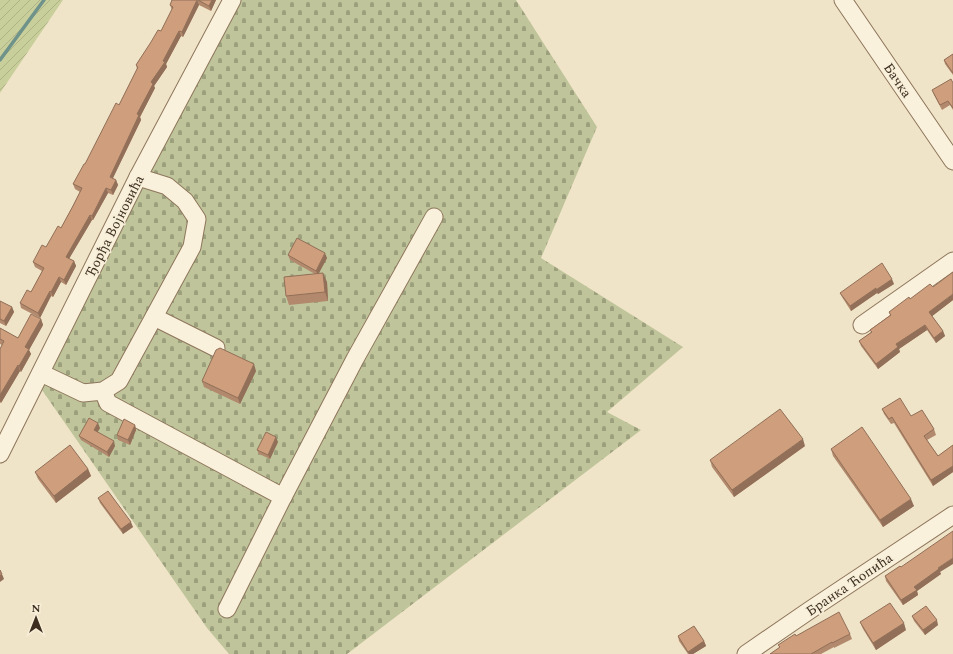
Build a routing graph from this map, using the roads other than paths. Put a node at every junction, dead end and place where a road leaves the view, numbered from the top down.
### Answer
1 (232, 0) edge
2 (843, 0) edge
3 (953, 161) edge
4 (138, 177) junction
5 (434, 217) dead end
6 (953, 261) edge
7 (154, 317) junction
8 (862, 325) dead end
9 (216, 348) edge
10 (41, 373) junction
11 (103, 391) junction
12 (0, 454) edge
13 (283, 497) junction
14 (953, 515) edge
15 (228, 609) dead end
16 (746, 654) edge

1 - 4 street, Ђорђа Војновића
2 - 3 street, Бачка
4 - 7 street
4 - 10 street, Ђорђа Војновића
5 - 13 street
6 - 8 street
7 - 9 street
7 - 11 street
10 - 11 street
10 - 12 street, Ђорђа Војновића
11 - 13 street
13 - 15 street
14 - 16 street, Бранка Ћопића

